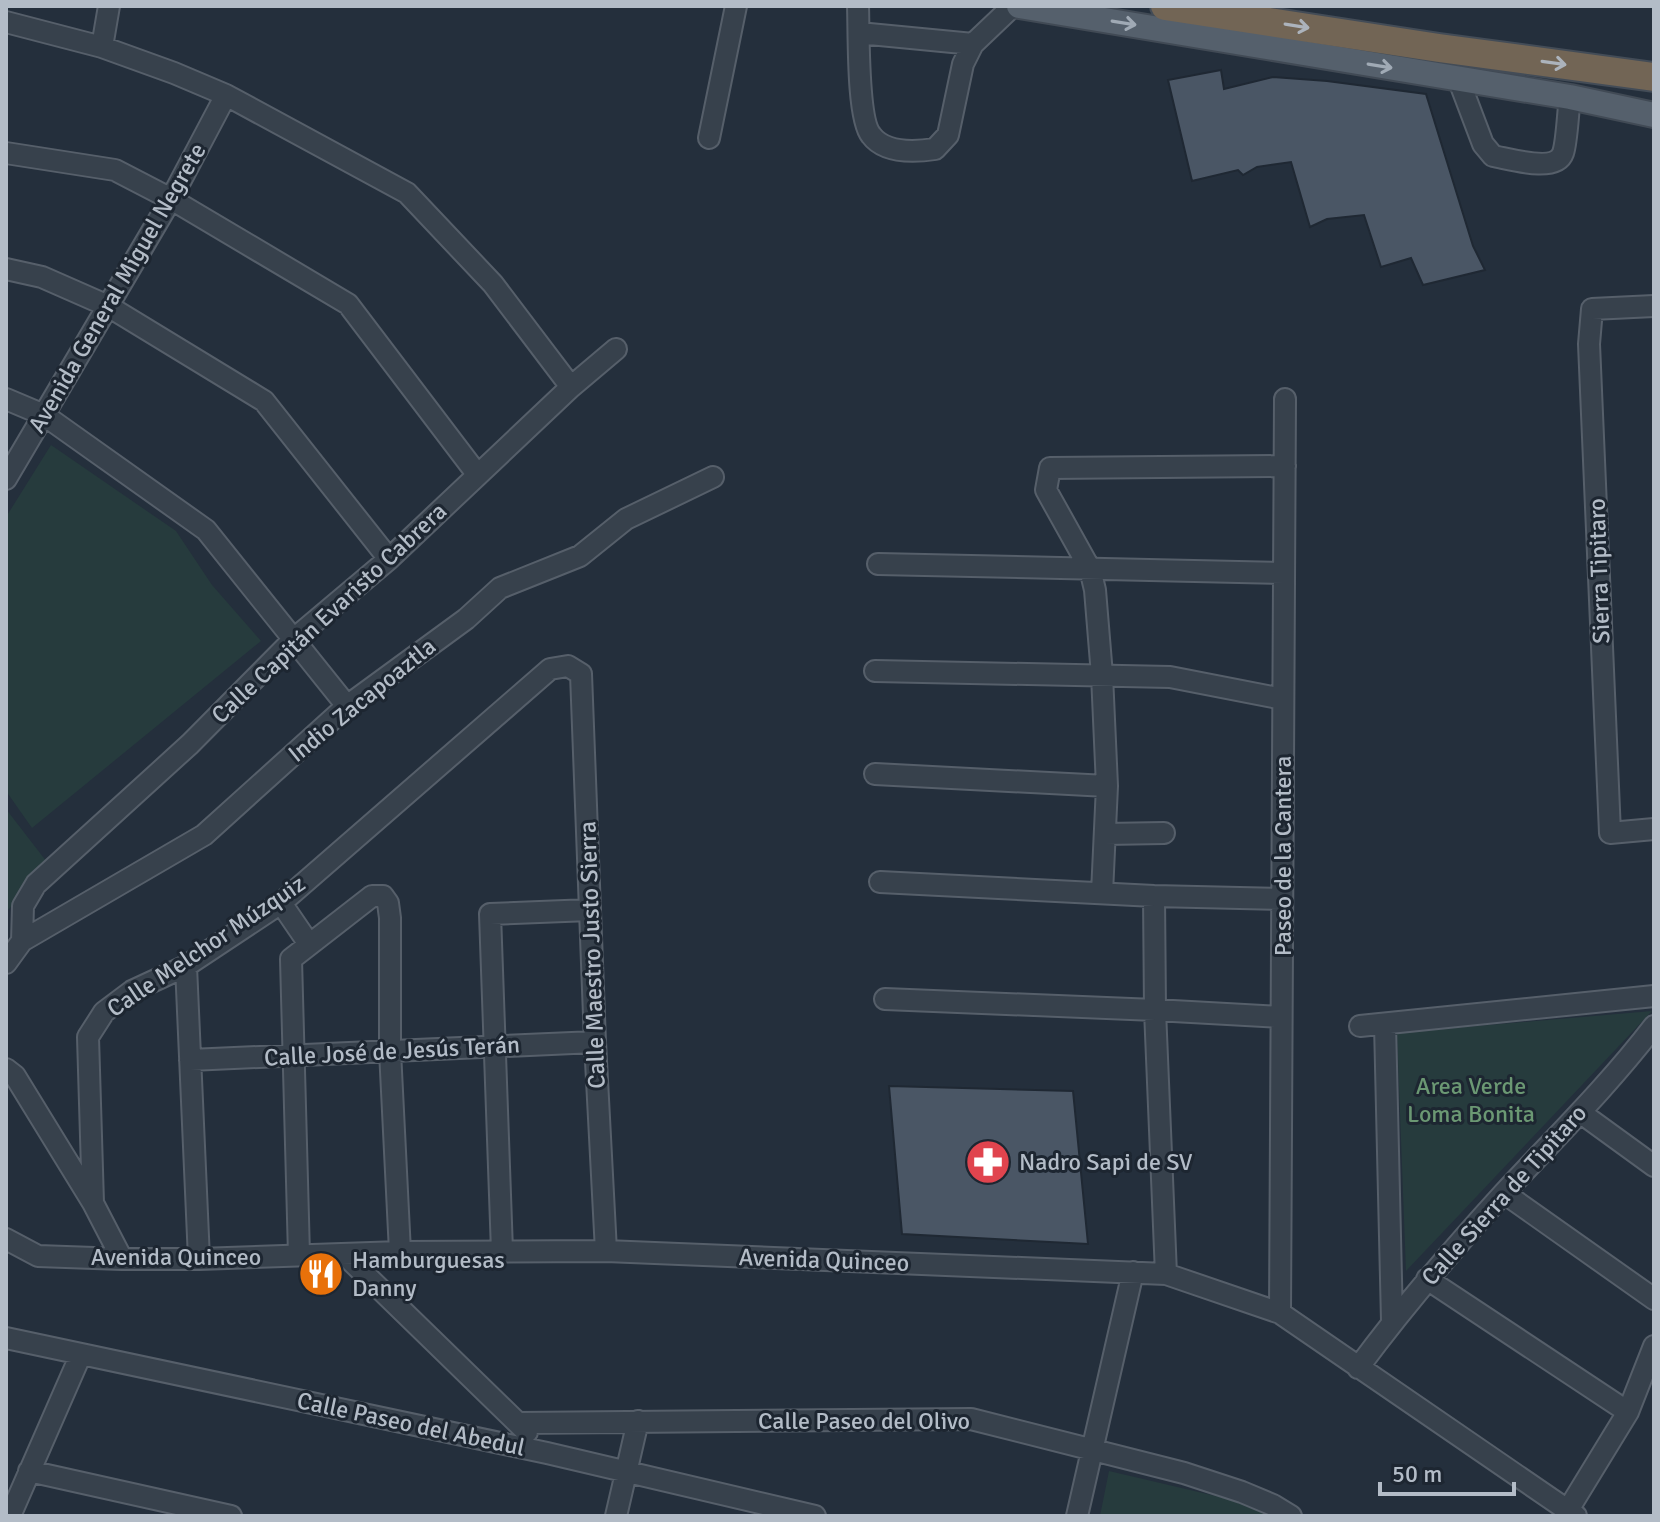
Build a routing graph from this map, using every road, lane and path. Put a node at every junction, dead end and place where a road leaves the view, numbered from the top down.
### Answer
1 (109, 6) edge
2 (736, 6) edge
3 (858, 6) edge
4 (1016, 6) edge
5 (1165, 6) edge
6 (6, 22) edge
7 (859, 33) junction
8 (973, 44) junction
9 (102, 47) junction
10 (1654, 77) edge
11 (1458, 78) junction
12 (226, 95) junction
13 (1570, 97) junction
14 (1654, 115) edge
15 (709, 138) dead end
16 (6, 153) edge
17 (171, 199) junction
18 (6, 269) edge
19 (108, 306) junction
20 (1654, 306) edge
21 (616, 349) dead end
22 (571, 387) junction
23 (6, 399) edge
24 (1285, 399) dead end
25 (44, 415) junction
26 (1285, 466) junction
27 (477, 474) junction
28 (713, 477) dead end
29 (6, 479) edge
30 (389, 559) junction
31 (878, 564) dead end
32 (1090, 569) junction
33 (1284, 573) junction
34 (294, 639) junction
35 (568, 666) joint
36 (875, 671) dead end
37 (1102, 675) junction
38 (1283, 699) junction
39 (347, 706) junction
40 (875, 774) dead end
41 (1107, 786) junction
42 (1654, 829) edge
43 (1164, 833) dead end
44 (1105, 834) junction
45 (880, 882) dead end
46 (1102, 893) junction
47 (1154, 896) junction
48 (1282, 899) junction
49 (281, 903) junction
50 (590, 910) junction
51 (22, 941) junction
52 (309, 944) junction
53 (6, 963) edge
54 (186, 966) junction
55 (1654, 996) edge
56 (885, 999) dead end
57 (1155, 1010) junction
58 (1281, 1017) junction
59 (1385, 1024) junction
60 (1360, 1026) dead end
61 (1654, 1026) edge
62 (595, 1042) junction
63 (496, 1046) junction
64 (1647, 1049) edge
65 (390, 1051) junction
66 (294, 1056) junction
67 (190, 1060) junction
68 (6, 1069) edge
69 (1581, 1113) junction
70 (1654, 1166) edge
71 (1504, 1193) junction
72 (93, 1203) junction
73 (6, 1239) edge
74 (502, 1251) junction
75 (606, 1251) junction
76 (400, 1252) junction
77 (344, 1254) junction
78 (299, 1255) junction
79 (122, 1259) junction
80 (199, 1259) junction
81 (1133, 1272) junction
82 (1166, 1274) junction
83 (1427, 1279) junction
84 (1654, 1299) edge
85 (1280, 1313) junction
86 (1392, 1321) junction
87 (6, 1338) edge
88 (1654, 1346) edge
89 (81, 1354) junction
90 (1358, 1368) junction
91 (1628, 1412) junction
92 (638, 1421) junction
93 (518, 1423) junction
94 (1092, 1449) junction
95 (547, 1453) junction
96 (29, 1471) junction
97 (626, 1471) junction
98 (1572, 1513) edge
99 (10, 1516) edge
100 (231, 1516) edge
101 (616, 1516) edge
102 (815, 1516) edge
103 (1077, 1516) edge
104 (1291, 1516) edge

1 - 9 street
2 - 15 street
3 - 7 street
4 - 8 street
4 -> 11 main road
5 -> 10 highway
6 - 9 street
7 - 8 street
7 - 8 street
9 - 12 street
11 - 13 main road
11 - 13 street
12 - 17 street, Avenida General Miguel Negrete
12 - 22 street
13 - 14 main road
16 - 17 street
17 - 19 street, Avenida General Miguel Negrete
17 - 27 street
18 - 19 street
19 - 25 street, Avenida General Miguel Negrete
19 - 30 street
20 - 42 street, Sierra Tipitaro
21 - 22 street, Calle Capitán Evaristo Cabrera
22 - 27 street, Calle Capitán Evaristo Cabrera
23 - 25 street
24 - 26 street, Paseo de la Cantera
25 - 29 street, Avenida General Miguel Negrete
25 - 34 street
26 - 32 street
26 - 33 street, Paseo de la Cantera
27 - 30 street, Calle Capitán Evaristo Cabrera
28 - 39 street, Indio Zacapoaztla
30 - 34 street, Calle Capitán Evaristo Cabrera
31 - 32 street
32 - 33 street
32 - 37 street
33 - 38 street, Paseo de la Cantera
34 - 39 street
34 - 51 street, Calle Capitán Evaristo Cabrera
35 - 49 street, Calle Melchor Múzquiz
35 - 50 street, Calle Maestro Justo Sierra
36 - 37 street
37 - 38 street
37 - 41 street
38 - 48 street, Paseo de la Cantera
39 - 51 street, Indio Zacapoaztla
40 - 41 street
41 - 44 street
43 - 44 street
44 - 46 street
45 - 46 street
46 - 47 street
47 - 48 street
47 - 57 street
48 - 58 street, Paseo de la Cantera
49 - 52 street
49 - 54 street, Calle Melchor Múzquiz
50 - 62 street, Calle Maestro Justo Sierra
50 - 63 street
51 - 53 street
52 - 65 street
52 - 66 street
54 - 67 street
54 - 72 street, Calle Melchor Múzquiz
55 - 59 street
56 - 57 street
57 - 58 street
57 - 82 street
58 - 85 street, Paseo de la Cantera
59 - 60 street
59 - 86 street
61 - 64 street, Calle Sierra de Tipitaro
62 - 63 street, Calle José de Jesús Terán
62 - 75 street, Calle Maestro Justo Sierra
63 - 65 street, Calle José de Jesús Terán
63 - 74 street
64 - 69 street, Calle Sierra de Tipitaro
65 - 66 street, Calle José de Jesús Terán
65 - 76 street
66 - 67 street, Calle José de Jesús Terán
66 - 78 street
67 - 80 street
68 - 72 street
69 - 70 street
69 - 71 street, Calle Sierra de Tipitaro
71 - 83 street, Calle Sierra de Tipitaro
71 - 84 street
72 - 79 street
73 - 79 street, Avenida Quinceo
74 - 75 street, Avenida Quinceo
74 - 76 street, Avenida Quinceo
75 - 81 street, Avenida Quinceo
76 - 77 street, Avenida Quinceo
77 - 78 street, Avenida Quinceo
77 - 93 street
78 - 80 street, Avenida Quinceo
79 - 80 street, Avenida Quinceo
81 - 82 street, Avenida Quinceo
81 - 94 street
82 - 85 street, Avenida Quinceo
83 - 86 street, Calle Sierra de Tipitaro
83 - 91 street
85 - 90 street, Avenida Quinceo
86 - 90 street, Calle Sierra de Tipitaro
87 - 89 street, Calle Paseo del Abedul
88 - 91 street
89 - 95 street, Calle Paseo del Abedul
89 - 96 street
90 - 98 street, Avenida Quinceo
91 - 98 street
92 - 93 street, Calle Paseo del Olivo
92 - 94 street, Calle Paseo del Olivo
92 - 97 street
93 - 95 street
94 - 103 street
94 - 104 street, Calle Paseo del Olivo
95 - 97 street, Calle Paseo del Abedul
96 - 99 street
96 - 100 street
97 - 101 street
97 - 102 street, Calle Paseo del Abedul

